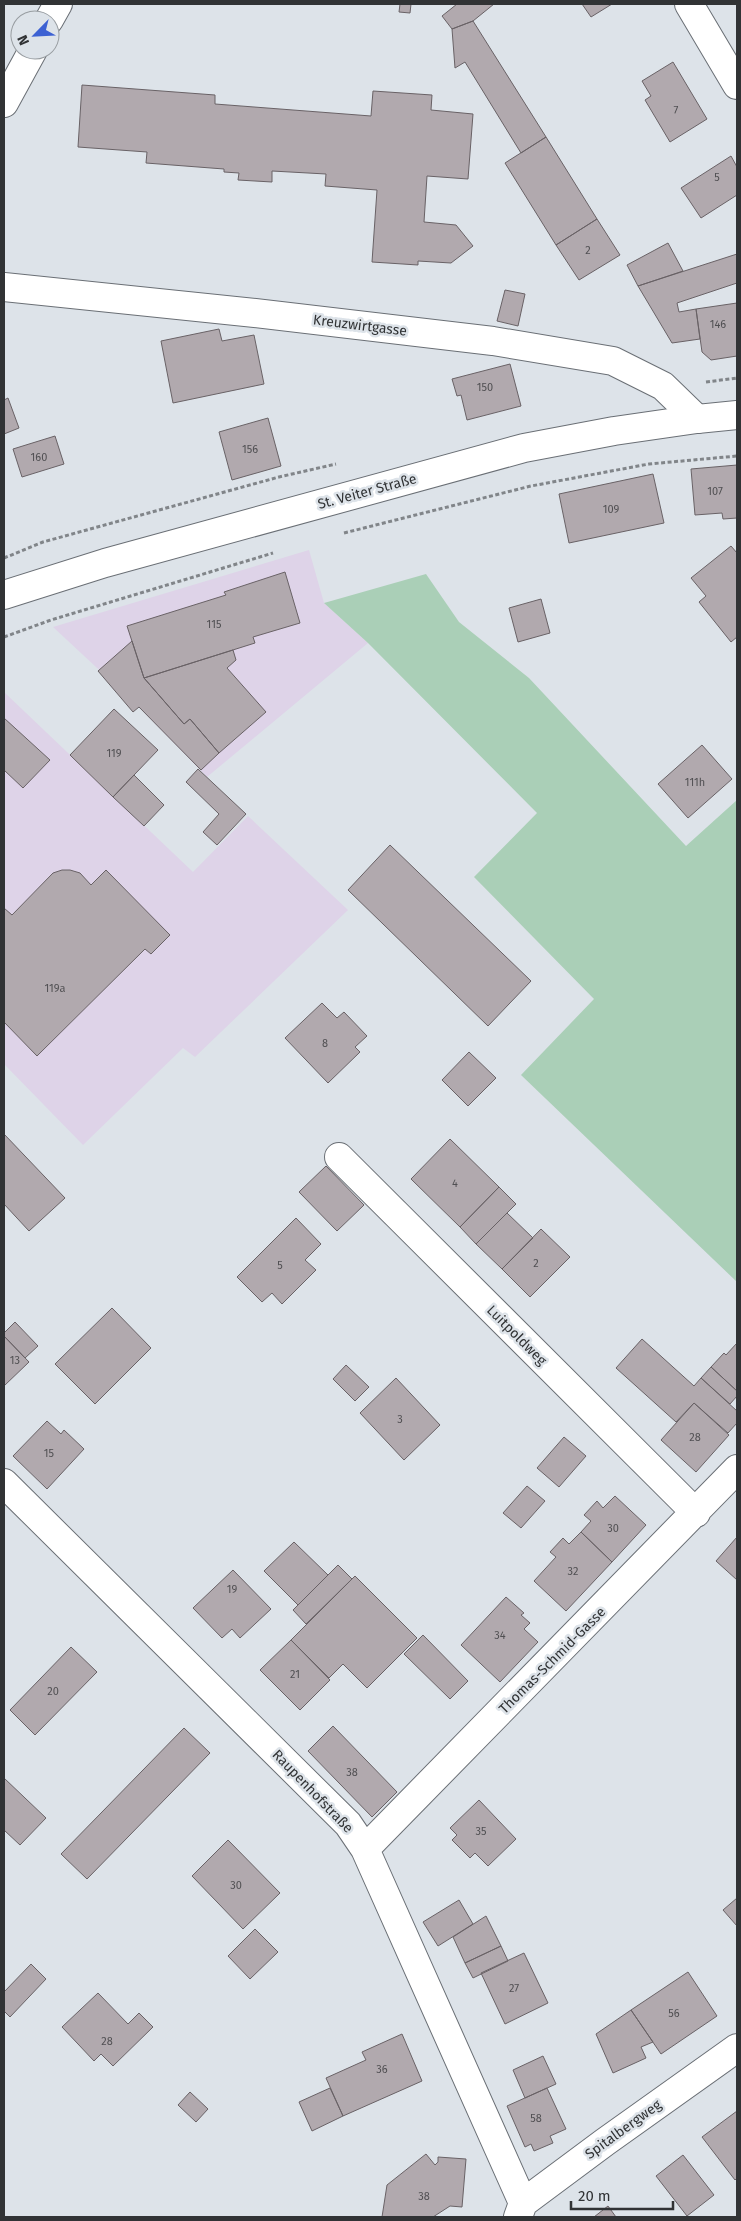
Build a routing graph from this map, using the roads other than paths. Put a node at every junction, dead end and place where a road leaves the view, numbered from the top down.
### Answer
1 (689, 4) edge
2 (28, 60) edge
3 (737, 85) edge
4 (4, 103) edge
5 (4, 287) edge
6 (737, 415) edge
7 (697, 418) junction
8 (4, 595) edge
9 (339, 1156) dead end
10 (737, 1469) edge
11 (4, 1483) edge
12 (696, 1513) junction
13 (365, 1850) junction
14 (737, 2048) edge
15 (520, 2210) edge

1 - 3 street
2 - 4 street
5 - 7 street, Kreuzwirtgasse
6 - 7 street, St. Veiter Straße
7 - 8 street, St. Veiter Straße
9 - 12 street, Luitpoldweg
10 - 12 street, Thomas-Schmid-Gasse
11 - 13 street, Raupenhofstraße
12 - 13 street, Thomas-Schmid-Gasse
13 - 15 street, Raupenhofstraße
14 - 15 street, Spitalbergweg

